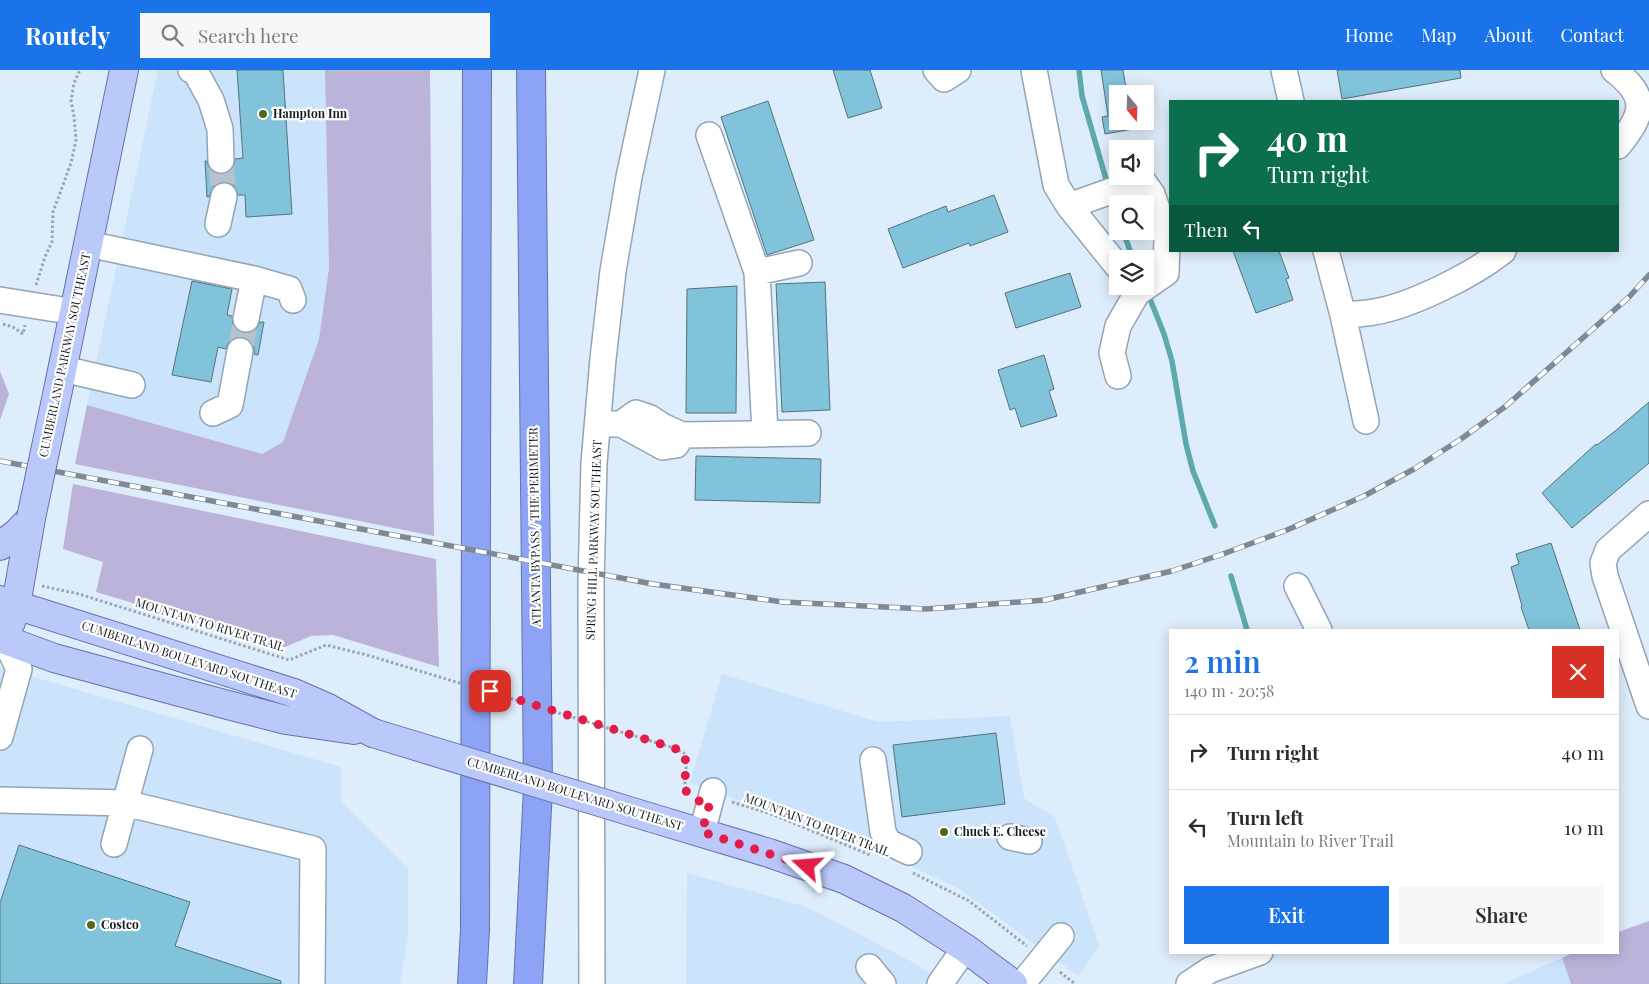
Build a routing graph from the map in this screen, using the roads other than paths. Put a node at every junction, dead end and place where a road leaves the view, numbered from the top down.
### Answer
1 (124, 70) edge
2 (191, 70) edge
3 (476, 70) edge
4 (530, 70) edge
5 (652, 70) edge
6 (936, 70) edge
7 (958, 70) edge
8 (1034, 70) edge
9 (1284, 70) edge
10 (1614, 70) edge
11 (1291, 100) edge
12 (709, 135) dead end
13 (1619, 145) edge
14 (221, 160) tunnel mouth
15 (224, 196) tunnel mouth
16 (1069, 206) junction
17 (218, 224) dead end
18 (88, 244) junction
19 (1326, 252) edge
20 (1500, 252) edge
21 (1109, 256) edge
22 (799, 263) dead end
23 (756, 272) junction
24 (254, 279) junction
25 (1154, 280) edge
26 (1133, 295) edge
27 (0, 300) edge
28 (293, 300) dead end
29 (75, 312) junction
30 (1343, 315) junction
31 (246, 319) tunnel mouth
32 (240, 352) tunnel mouth
33 (1118, 376) dead end
34 (61, 380) junction
35 (132, 385) dead end
36 (213, 413) dead end
37 (1366, 421) dead end
38 (610, 424) junction
39 (808, 433) dead end
40 (766, 434) junction
41 (1649, 514) edge
42 (31, 518) junction
43 (0, 546) edge
44 (1297, 586) dead end
45 (8, 603) edge
46 (1318, 629) edge
47 (2, 641) edge
48 (1649, 706) edge
49 (373, 733) junction
50 (0, 737) edge
51 (140, 749) dead end
52 (873, 760) dead end
53 (712, 796) road end
54 (0, 800) edge
55 (125, 803) junction
56 (702, 832) junction
57 (114, 844) dead end
58 (910, 862) road end
59 (1061, 936) dead end
60 (965, 948) junction
61 (1249, 954) edge
62 (1210, 961) edge
63 (312, 984) edge
64 (472, 984) edge
65 (528, 984) edge
66 (592, 984) edge
67 (940, 984) edge
68 (1013, 984) edge
69 (1022, 984) edge
70 (1189, 984) edge

1 - 18 main road, CUMBERLAND PARKWAY SOUTHEAST
2 - 14 street
3 - 64 highway
4 - 65 highway, ATLANTA BYPASS / THE PERIMETER
5 - 38 street, SPRING HILL PARKWAY SOUTHEAST
6 - 7 street
8 - 16 street
9 - 11 street
10 - 13 street
12 - 23 street
15 - 17 street
16 - 21 street
16 - 25 street
18 - 24 street
18 - 29 main road, CUMBERLAND PARKWAY SOUTHEAST
19 - 30 street
20 - 30 street
22 - 23 street
23 - 40 street
24 - 28 street
24 - 31 street
26 - 33 street
27 - 29 street
29 - 34 main road, CUMBERLAND PARKWAY SOUTHEAST
30 - 37 street
32 - 36 street
34 - 35 street
34 - 42 main road, CUMBERLAND PARKWAY SOUTHEAST, bridge
38 - 40 street
38 - 66 street, SPRING HILL PARKWAY SOUTHEAST
39 - 40 street
41 - 48 street
42 - 43 main road
42 - 45 main road, CUMBERLAND PARKWAY SOUTHEAST
44 - 46 street
45 - 47 main road, CUMBERLAND PARKWAY SOUTHEAST
45 - 49 main road, CUMBERLAND BOULEVARD SOUTHEAST
47 - 49 main road, CUMBERLAND BOULEVARD SOUTHEAST
47 - 50 street
49 - 56 main road, CUMBERLAND BOULEVARD SOUTHEAST, bridge
51 - 55 street
52 - 58 street
53 - 56 street
54 - 55 street
55 - 57 street
55 - 63 street
56 - 60 main road, CUMBERLAND BOULEVARD SOUTHEAST
59 - 69 street
60 - 67 street
60 - 68 main road, CUMBERLAND BOULEVARD SOUTHEAST
61 - 62 street
62 - 70 street

